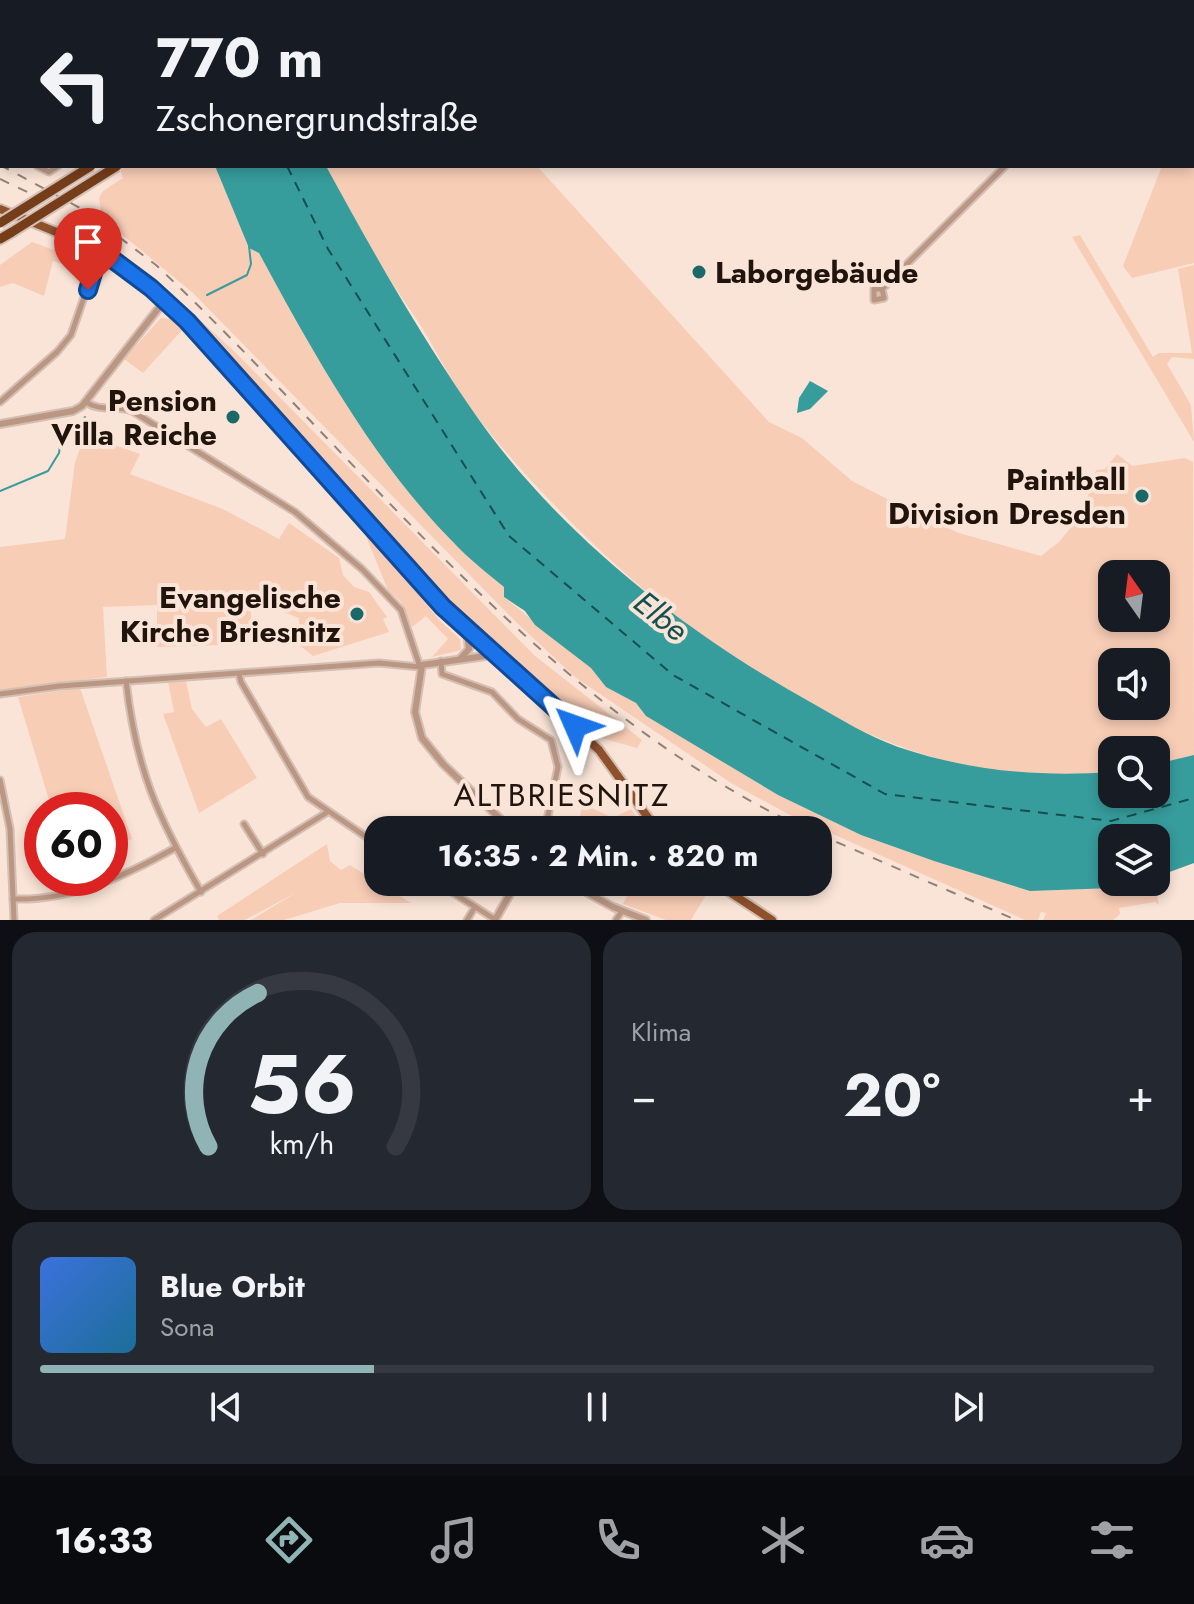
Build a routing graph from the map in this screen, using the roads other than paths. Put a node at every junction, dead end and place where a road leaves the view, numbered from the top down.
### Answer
1 (88, 168) edge
2 (114, 168) edge
3 (1003, 168) edge
4 (0, 209) edge
5 (0, 223) edge
6 (0, 239) edge
7 (100, 250) junction
8 (882, 289) dead end
9 (165, 300) junction
10 (0, 402) edge
11 (86, 402) junction
12 (0, 424) edge
13 (467, 631) junction
14 (491, 651) junction
15 (459, 659) junction
16 (441, 661) junction
17 (420, 667) junction
18 (239, 674) junction
19 (126, 681) junction
20 (0, 694) edge
21 (0, 780) edge
22 (326, 813) junction
23 (497, 816) edge
24 (548, 816) edge
25 (647, 816) edge
26 (244, 824) dead end
27 (364, 836) edge
28 (175, 848) junction
29 (263, 854) junction
30 (201, 892) junction
31 (458, 896) edge
32 (509, 896) edge
33 (594, 896) edge
34 (735, 896) edge
35 (13, 899) junction
36 (475, 907) junction
37 (622, 911) junction
38 (14, 920) edge
39 (154, 920) edge
40 (467, 920) edge
41 (495, 920) edge
42 (616, 920) edge
43 (646, 920) edge
44 (772, 920) edge

1 - 5 highway, bridge
2 - 6 highway, bridge
3 - 8 street
4 - 7 main road
7 - 9 main road
7 - 10 street
9 - 11 street
9 - 13 main road
11 - 12 street
11 - 17 street
13 - 14 main road
13 - 15 street
14 - 15 street
14 - 25 main road
15 - 16 street
16 - 17 street
16 - 24 street
17 - 18 street
17 - 23 street
18 - 19 street
18 - 22 street
19 - 20 street
19 - 28 street
21 - 35 street
22 - 27 street
22 - 29 street
26 - 29 street
28 - 30 street
28 - 35 street
29 - 30 street
30 - 39 street
31 - 36 street
32 - 41 street
33 - 37 street
34 - 44 main road
35 - 38 street
36 - 40 street
36 - 41 street
37 - 42 street
37 - 43 street

